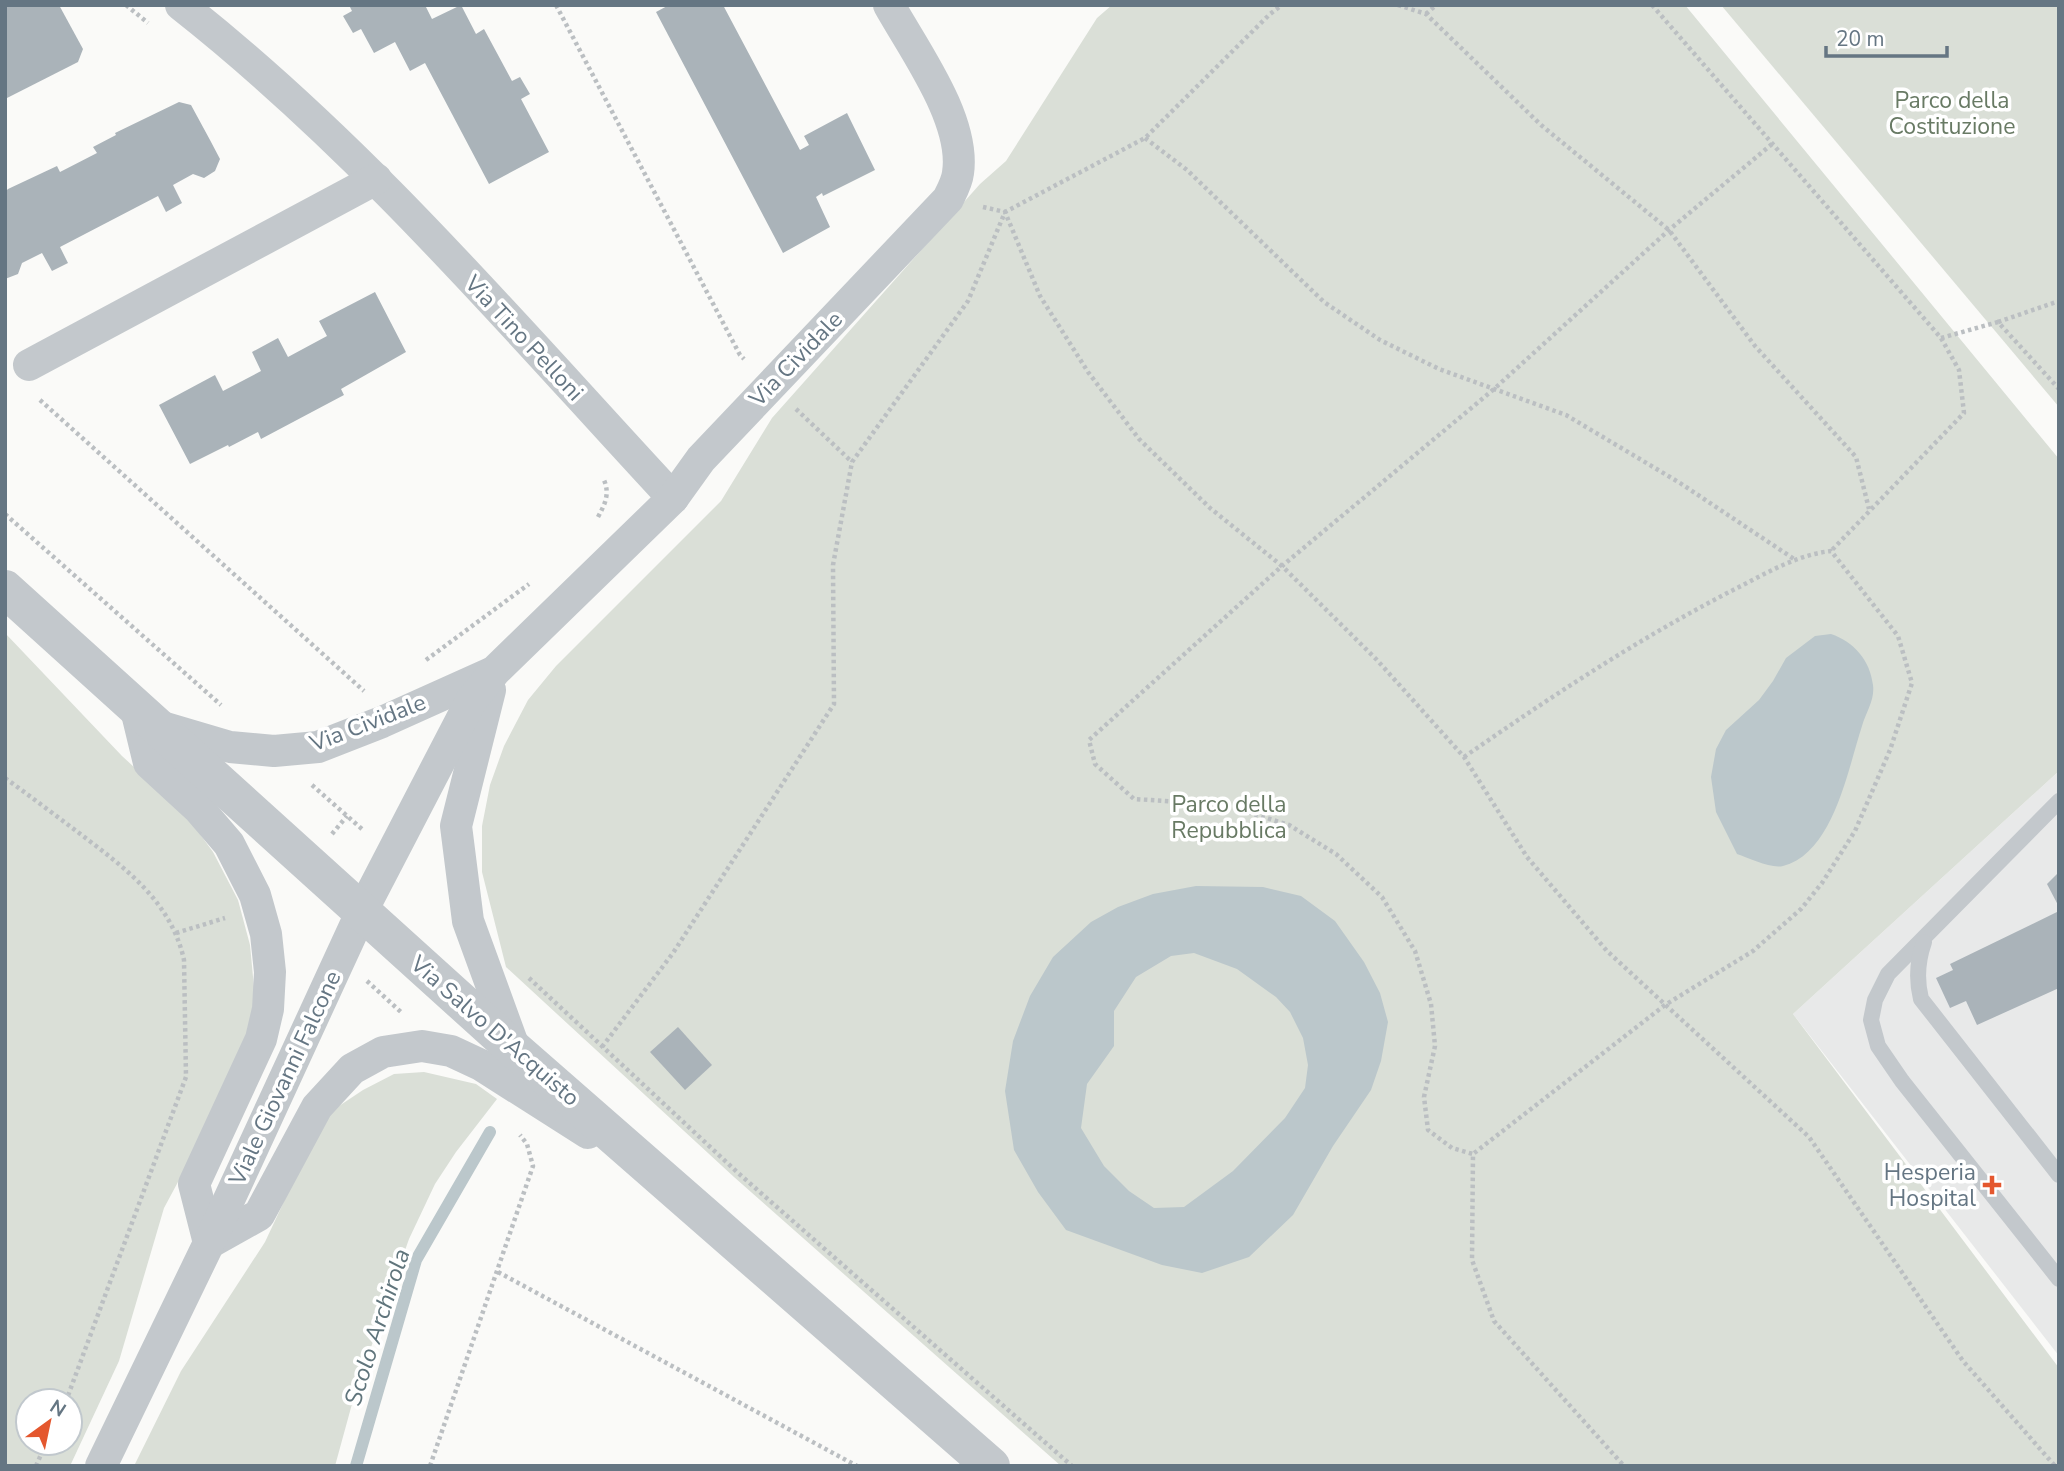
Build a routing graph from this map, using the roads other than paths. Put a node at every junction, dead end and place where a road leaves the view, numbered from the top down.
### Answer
1 (181, 5) edge
2 (889, 5) edge
3 (376, 179) junction
4 (29, 365) dead end
5 (673, 498) junction
6 (5, 589) edge
7 (495, 671) junction
8 (145, 715) junction
9 (2059, 801) edge
10 (361, 913) junction
11 (1926, 936) junction
12 (515, 1049) junction
13 (2059, 1175) edge
14 (687, 1200) junction
15 (209, 1243) junction
16 (2059, 1279) edge
17 (101, 1466) edge
18 (990, 1466) edge

1 - 3 street, Via Tino Pelloni
2 - 5 street, Via Cividale
3 - 4 street
3 - 5 street, Via Tino Pelloni
5 - 7 street, Via Cividale
6 - 8 street, Via Salvo D'Acquisto
7 - 8 street, Via Cividale
7 - 10 street, Via Cividale
7 - 12 street
8 - 10 street, Via Salvo D'Acquisto
8 - 15 street, Viale Giovanni Falcone
9 - 11 lane
10 - 12 street, Via Salvo D'Acquisto
10 - 15 street, Viale Giovanni Falcone
11 - 13 lane
11 - 16 lane
12 - 14 street, Via Salvo D'Acquisto
14 - 15 street, Viale Giovanni Falcone
14 - 18 street, Via Salvo D'Acquisto
15 - 17 street, Viale Giovanni Falcone

